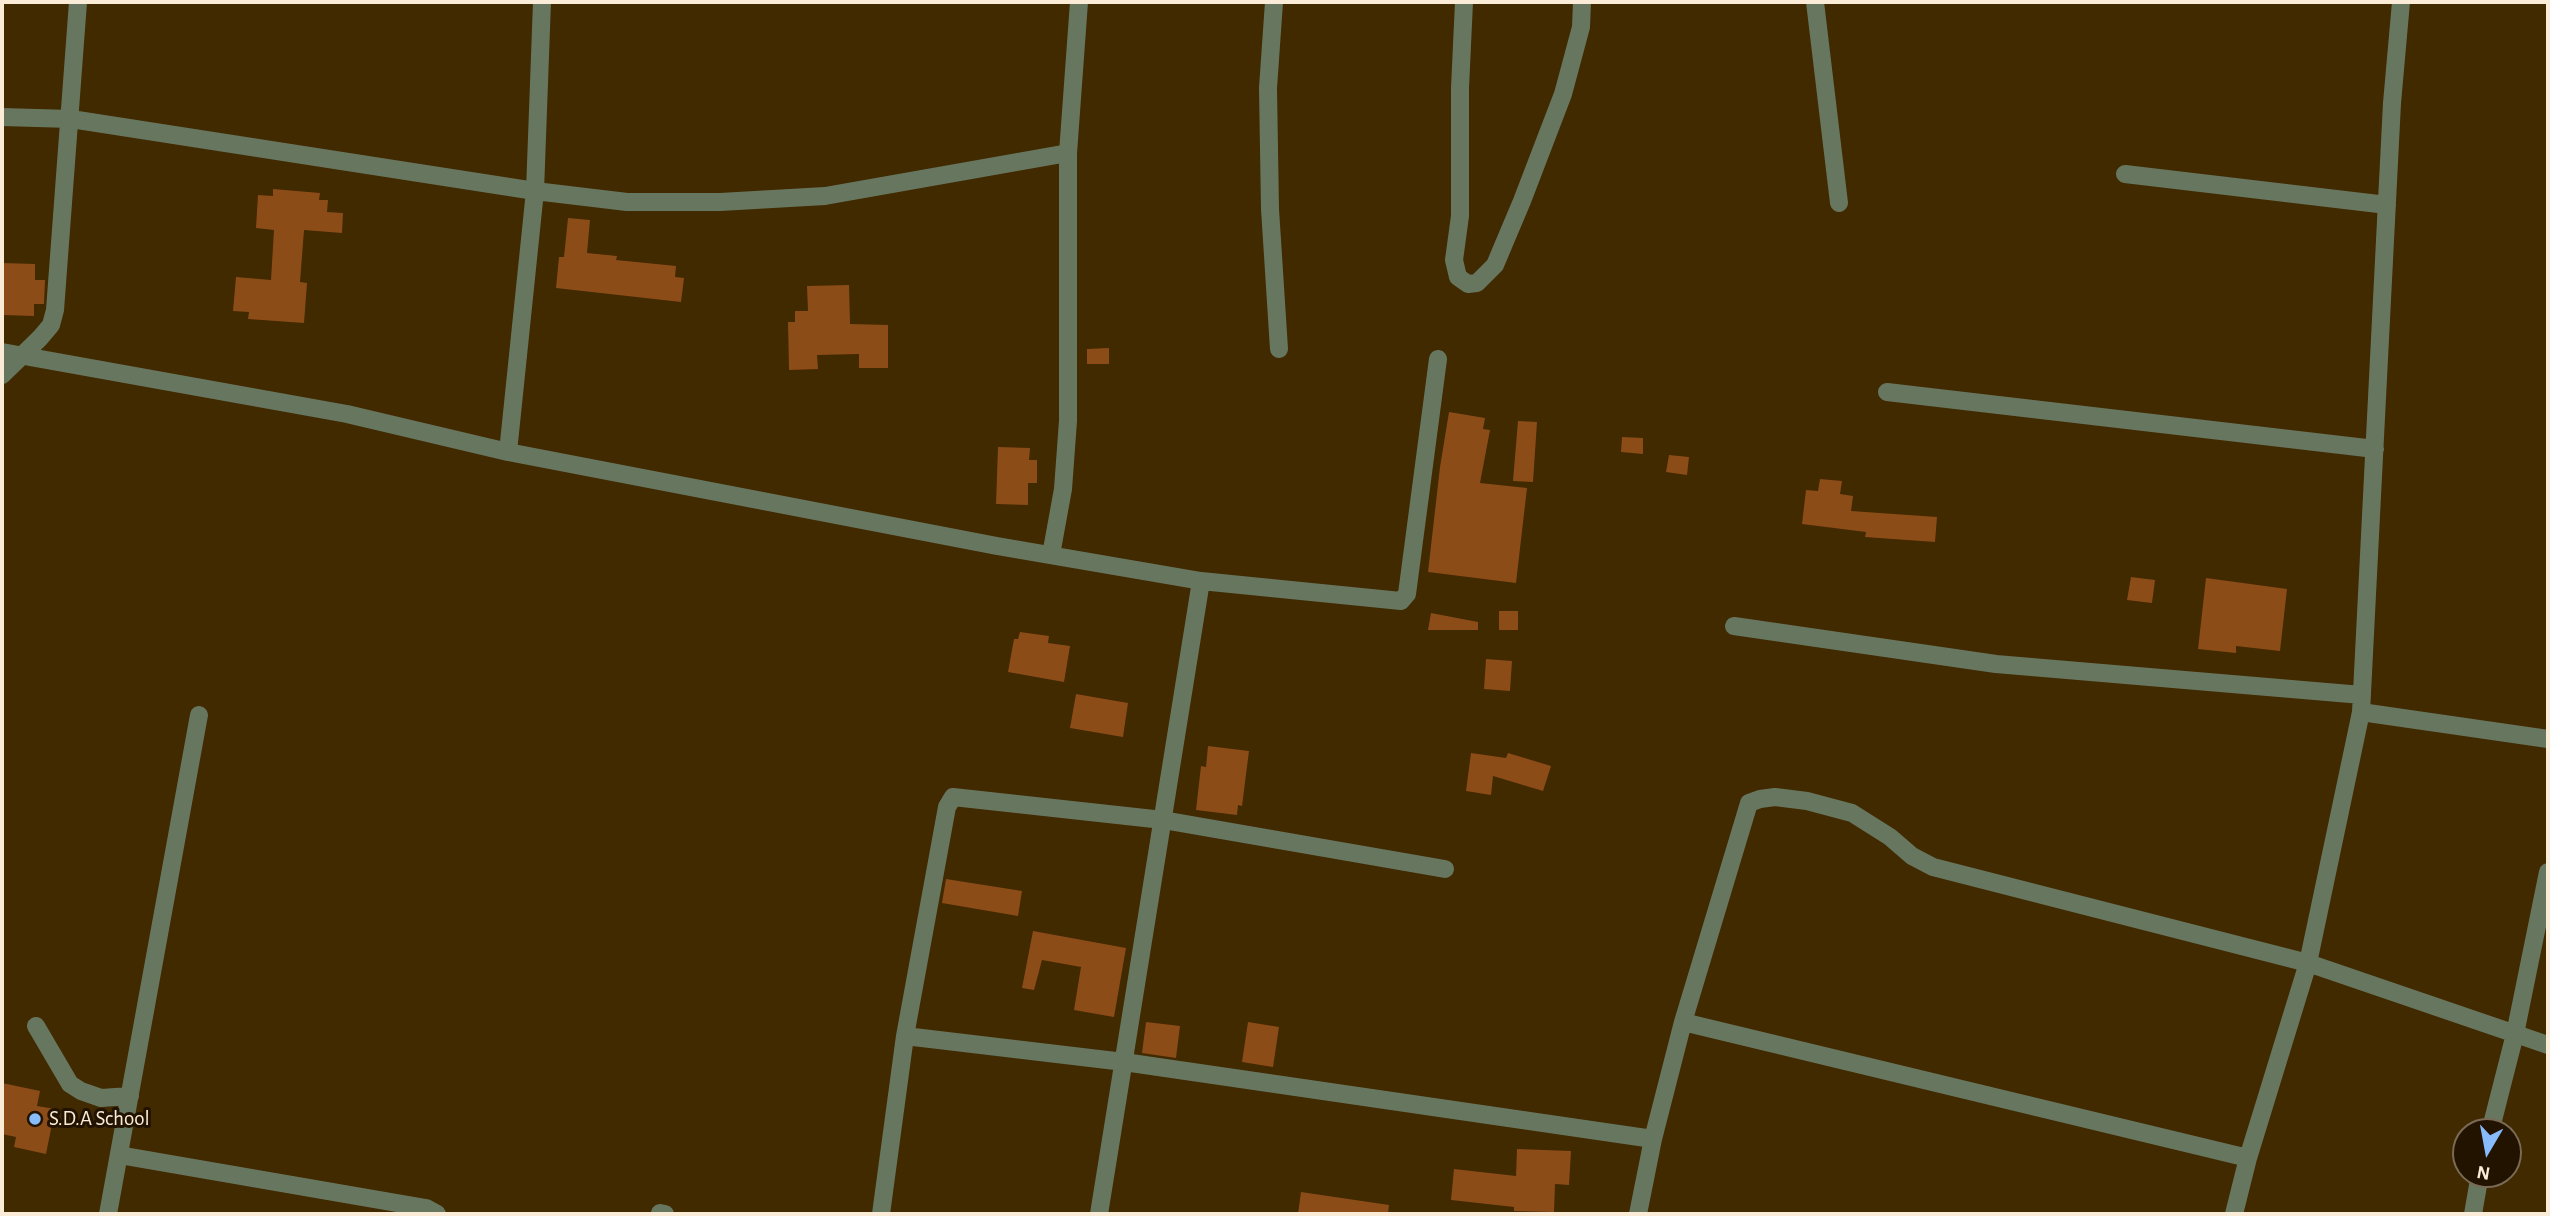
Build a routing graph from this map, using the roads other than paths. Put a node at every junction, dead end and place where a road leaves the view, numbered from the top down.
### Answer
1 (78, 2) edge
2 (542, 2) edge
3 (1079, 2) edge
4 (1274, 2) edge
5 (1464, 2) edge
6 (1582, 2) edge
7 (1815, 2) edge
8 (2401, 2) edge
9 (2, 117) edge
10 (71, 119) junction
11 (1068, 153) junction
12 (2125, 174) dead end
13 (535, 191) junction
14 (1839, 202) dead end
15 (2387, 205) junction
16 (1279, 349) dead end
17 (2, 352) edge
18 (24, 356) junction
19 (1438, 359) dead end
20 (2, 375) edge
21 (1887, 392) dead end
22 (2375, 449) junction
23 (508, 452) junction
24 (1051, 555) junction
25 (1201, 581) junction
26 (1734, 626) dead end
27 (2362, 703) junction
28 (199, 715) dead end
29 (2548, 739) edge
30 (1163, 820) junction
31 (1445, 869) dead end
32 (2548, 872) edge
33 (2308, 962) junction
34 (1683, 1022) junction
35 (36, 1026) dead end
36 (2515, 1034) junction
37 (905, 1036) junction
38 (2548, 1045) edge
39 (1124, 1062) junction
40 (130, 1096) junction
41 (2494, 1118) edge
42 (1653, 1139) junction
43 (119, 1155) junction
44 (2248, 1158) junction
45 (2478, 1188) edge
46 (660, 1213) edge
47 (108, 1214) edge
48 (437, 1214) edge
49 (666, 1214) edge
50 (881, 1214) edge
51 (1099, 1214) edge
52 (1638, 1214) edge
53 (2234, 1214) edge
54 (2473, 1214) edge

1 - 10 street
2 - 13 street
3 - 11 street
4 - 16 street
5 - 6 street
7 - 14 street
8 - 15 street
9 - 10 street
10 - 13 street
10 - 18 street
11 - 13 street
11 - 24 street
12 - 15 street
13 - 23 street
15 - 22 street
17 - 18 street
18 - 20 street
18 - 23 street
19 - 25 street
21 - 22 street
22 - 27 street
23 - 24 street
24 - 25 street
25 - 30 street
26 - 27 street
27 - 29 street
27 - 33 street
28 - 40 street
30 - 31 street
30 - 37 street
30 - 39 street
32 - 36 street
33 - 34 street
33 - 36 street
33 - 44 street
34 - 42 street
34 - 44 street
35 - 40 street
36 - 38 street
36 - 41 street
37 - 39 street
37 - 50 street
39 - 42 street
39 - 51 street
40 - 43 street
42 - 52 street
43 - 47 street
43 - 48 street
44 - 53 street
45 - 54 street
46 - 49 street

